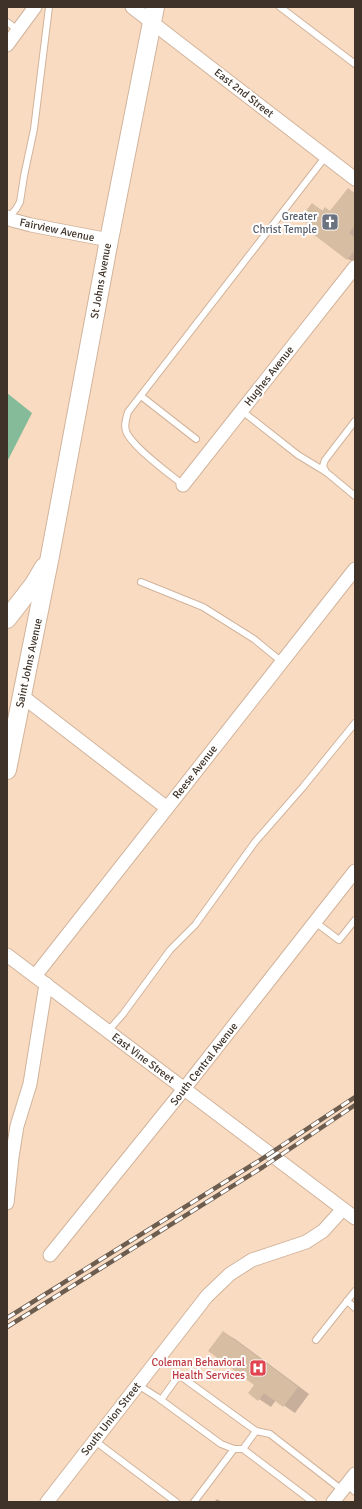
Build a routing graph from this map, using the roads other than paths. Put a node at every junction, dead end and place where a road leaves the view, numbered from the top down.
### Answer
1 (35, 7) edge
2 (49, 7) edge
3 (132, 7) edge
4 (280, 7) edge
5 (153, 15) edge
6 (7, 22) edge
7 (18, 30) junction
8 (7, 45) edge
9 (355, 64) edge
10 (326, 156) junction
11 (355, 179) edge
12 (7, 218) edge
13 (109, 240) junction
14 (355, 267) edge
15 (141, 396) junction
16 (242, 411) junction
17 (355, 421) edge
18 (196, 439) dead end
19 (326, 472) junction
20 (183, 485) joint
21 (355, 496) edge
22 (50, 556) junction
23 (355, 569) edge
24 (141, 582) dead end
25 (7, 619) edge
26 (282, 662) junction
27 (22, 696) junction
28 (355, 723) edge
29 (7, 770) edge
30 (167, 808) junction
31 (355, 871) edge
32 (355, 920) edge
33 (315, 922) junction
34 (7, 955) edge
35 (35, 976) junction
36 (46, 984) junction
37 (108, 1031) junction
38 (184, 1089) junction
39 (7, 1203) edge
40 (343, 1209) junction
41 (355, 1218) edge
42 (50, 1255) dead end
43 (355, 1291) edge
44 (347, 1301) junction
45 (355, 1308) edge
46 (316, 1340) dead end
47 (138, 1385) junction
48 (161, 1400) junction
49 (256, 1432) junction
50 (95, 1440) junction
51 (234, 1449) junction
52 (243, 1449) junction
53 (350, 1485) edge
54 (47, 1502) edge
55 (176, 1502) edge
56 (194, 1502) edge
57 (313, 1502) edge
58 (333, 1502) edge

1 - 7 street
2 - 12 lane
3 - 5 street, East 2nd Street
4 - 9 lane
5 - 10 street, East 2nd Street
5 - 13 main road, St Johns Avenue
6 - 7 lane
7 - 8 street
10 - 11 street, East 2nd Street
10 - 15 lane
12 - 13 street, Fairview Avenue
13 - 22 main road, St Johns Avenue
14 - 16 street, Hughes Avenue
15 - 18 lane
15 - 20 lane
16 - 19 lane
16 - 20 street, Hughes Avenue
17 - 19 lane
19 - 21 lane
22 - 25 main road
22 - 27 main road, Saint Johns Avenue
23 - 26 street, Reese Avenue
24 - 26 lane
26 - 30 street, Reese Avenue
27 - 29 main road, Saint Johns Avenue
27 - 30 street
28 - 37 lane
30 - 35 street, Reese Avenue
31 - 33 street, South Central Avenue
32 - 33 lane
33 - 38 street, South Central Avenue
34 - 35 street, East Vine Street
35 - 36 street, East Vine Street
36 - 37 street, East Vine Street
36 - 39 street
37 - 38 street, East Vine Street
38 - 40 street, East Vine Street
38 - 42 street, South Central Avenue
40 - 41 street, East Vine Street
40 - 47 street, South Union Street
43 - 44 lane
44 - 45 lane
44 - 46 lane
47 - 48 lane
47 - 50 street, South Union Street
48 - 49 lane
48 - 51 lane
49 - 52 lane
49 - 53 lane
50 - 54 street, South Union Street
50 - 55 lane
51 - 52 lane
51 - 56 lane
52 - 57 lane
53 - 58 street

